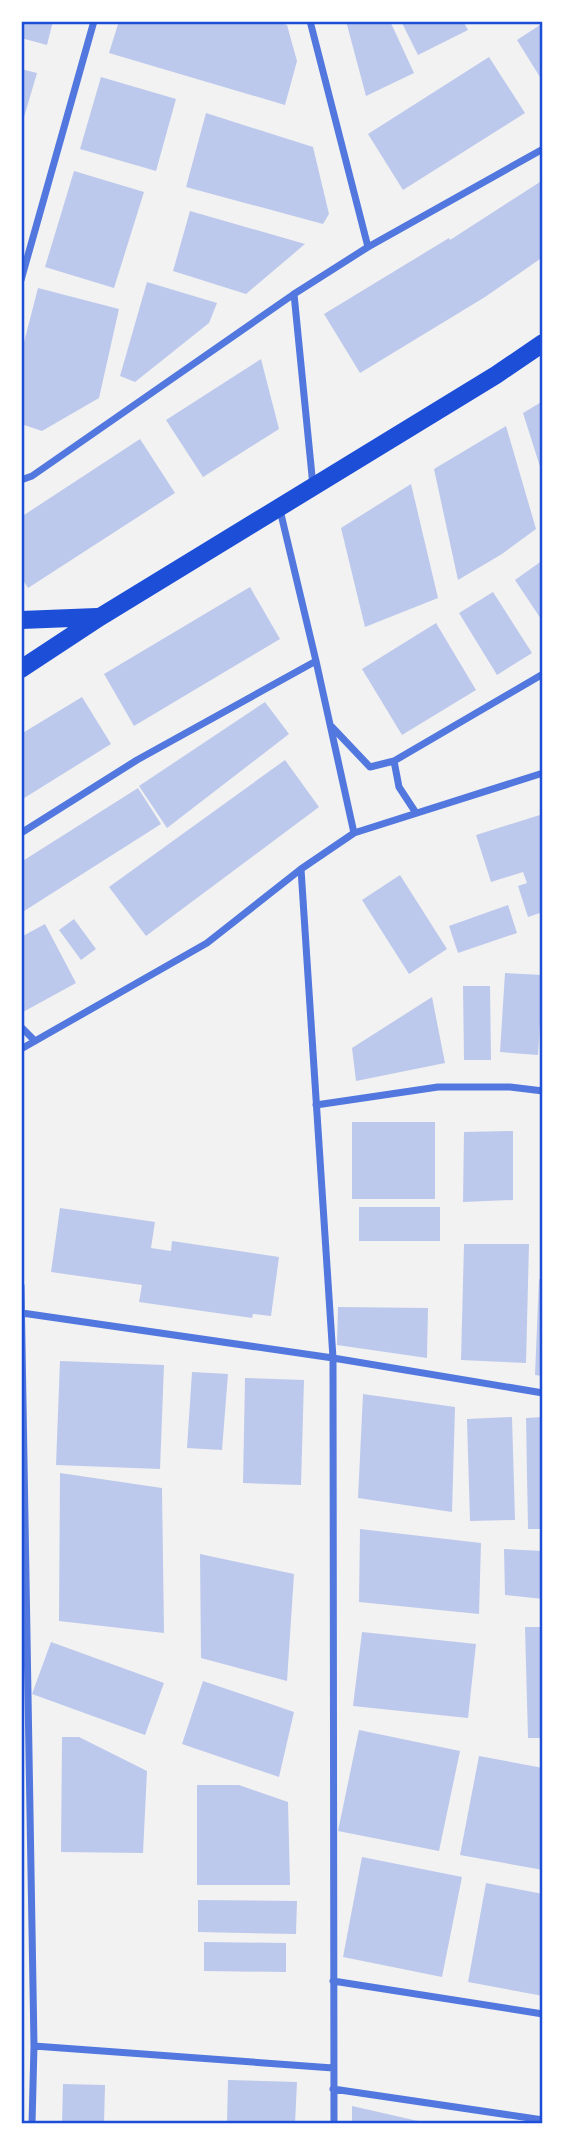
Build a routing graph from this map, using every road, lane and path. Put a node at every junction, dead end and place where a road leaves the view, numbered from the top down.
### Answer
1 (93, 21) edge
2 (310, 21) edge
3 (543, 149) edge
4 (368, 247) junction
5 (21, 281) edge
6 (294, 294) junction
7 (543, 343) edge
8 (21, 480) edge
9 (313, 486) junction
10 (279, 507) junction
11 (100, 617) junction
12 (21, 620) edge
13 (316, 661) junction
14 (21, 669) edge
15 (543, 674) edge
16 (331, 727) junction
17 (394, 761) junction
18 (543, 773) edge
19 (416, 813) junction
20 (21, 833) edge
21 (354, 833) junction
22 (301, 869) junction
23 (21, 1027) edge
24 (35, 1041) junction
25 (21, 1049) edge
26 (543, 1091) edge
27 (316, 1105) junction
28 (21, 1286) edge
29 (22, 1314) edge
30 (333, 1358) junction
31 (543, 1393) edge
32 (333, 1981) junction
33 (21, 1982) edge
34 (33, 1983) junction
35 (543, 2014) edge
36 (34, 2046) junction
37 (333, 2068) junction
38 (334, 2089) junction
39 (543, 2120) edge
40 (32, 2124) edge
41 (334, 2124) edge

1 - 5 street
2 - 4 street
3 - 4 street
4 - 6 street
6 - 8 street
6 - 9 street
7 - 9 main road
9 - 10 main road
10 - 11 main road
10 - 13 street
11 - 12 main road
11 - 14 main road
13 - 16 street
13 - 20 street
15 - 17 street
16 - 17 street
16 - 21 street
17 - 19 street
18 - 19 street
19 - 21 street
21 - 22 street
22 - 24 street
22 - 27 street
23 - 24 street
24 - 25 street
26 - 27 street
27 - 30 street
28 - 29 street
29 - 30 street
29 - 34 street
30 - 31 street
30 - 32 street
32 - 35 street
32 - 37 street
33 - 34 street
34 - 36 street
36 - 37 street
36 - 40 street
37 - 38 street
38 - 39 street
38 - 41 street

